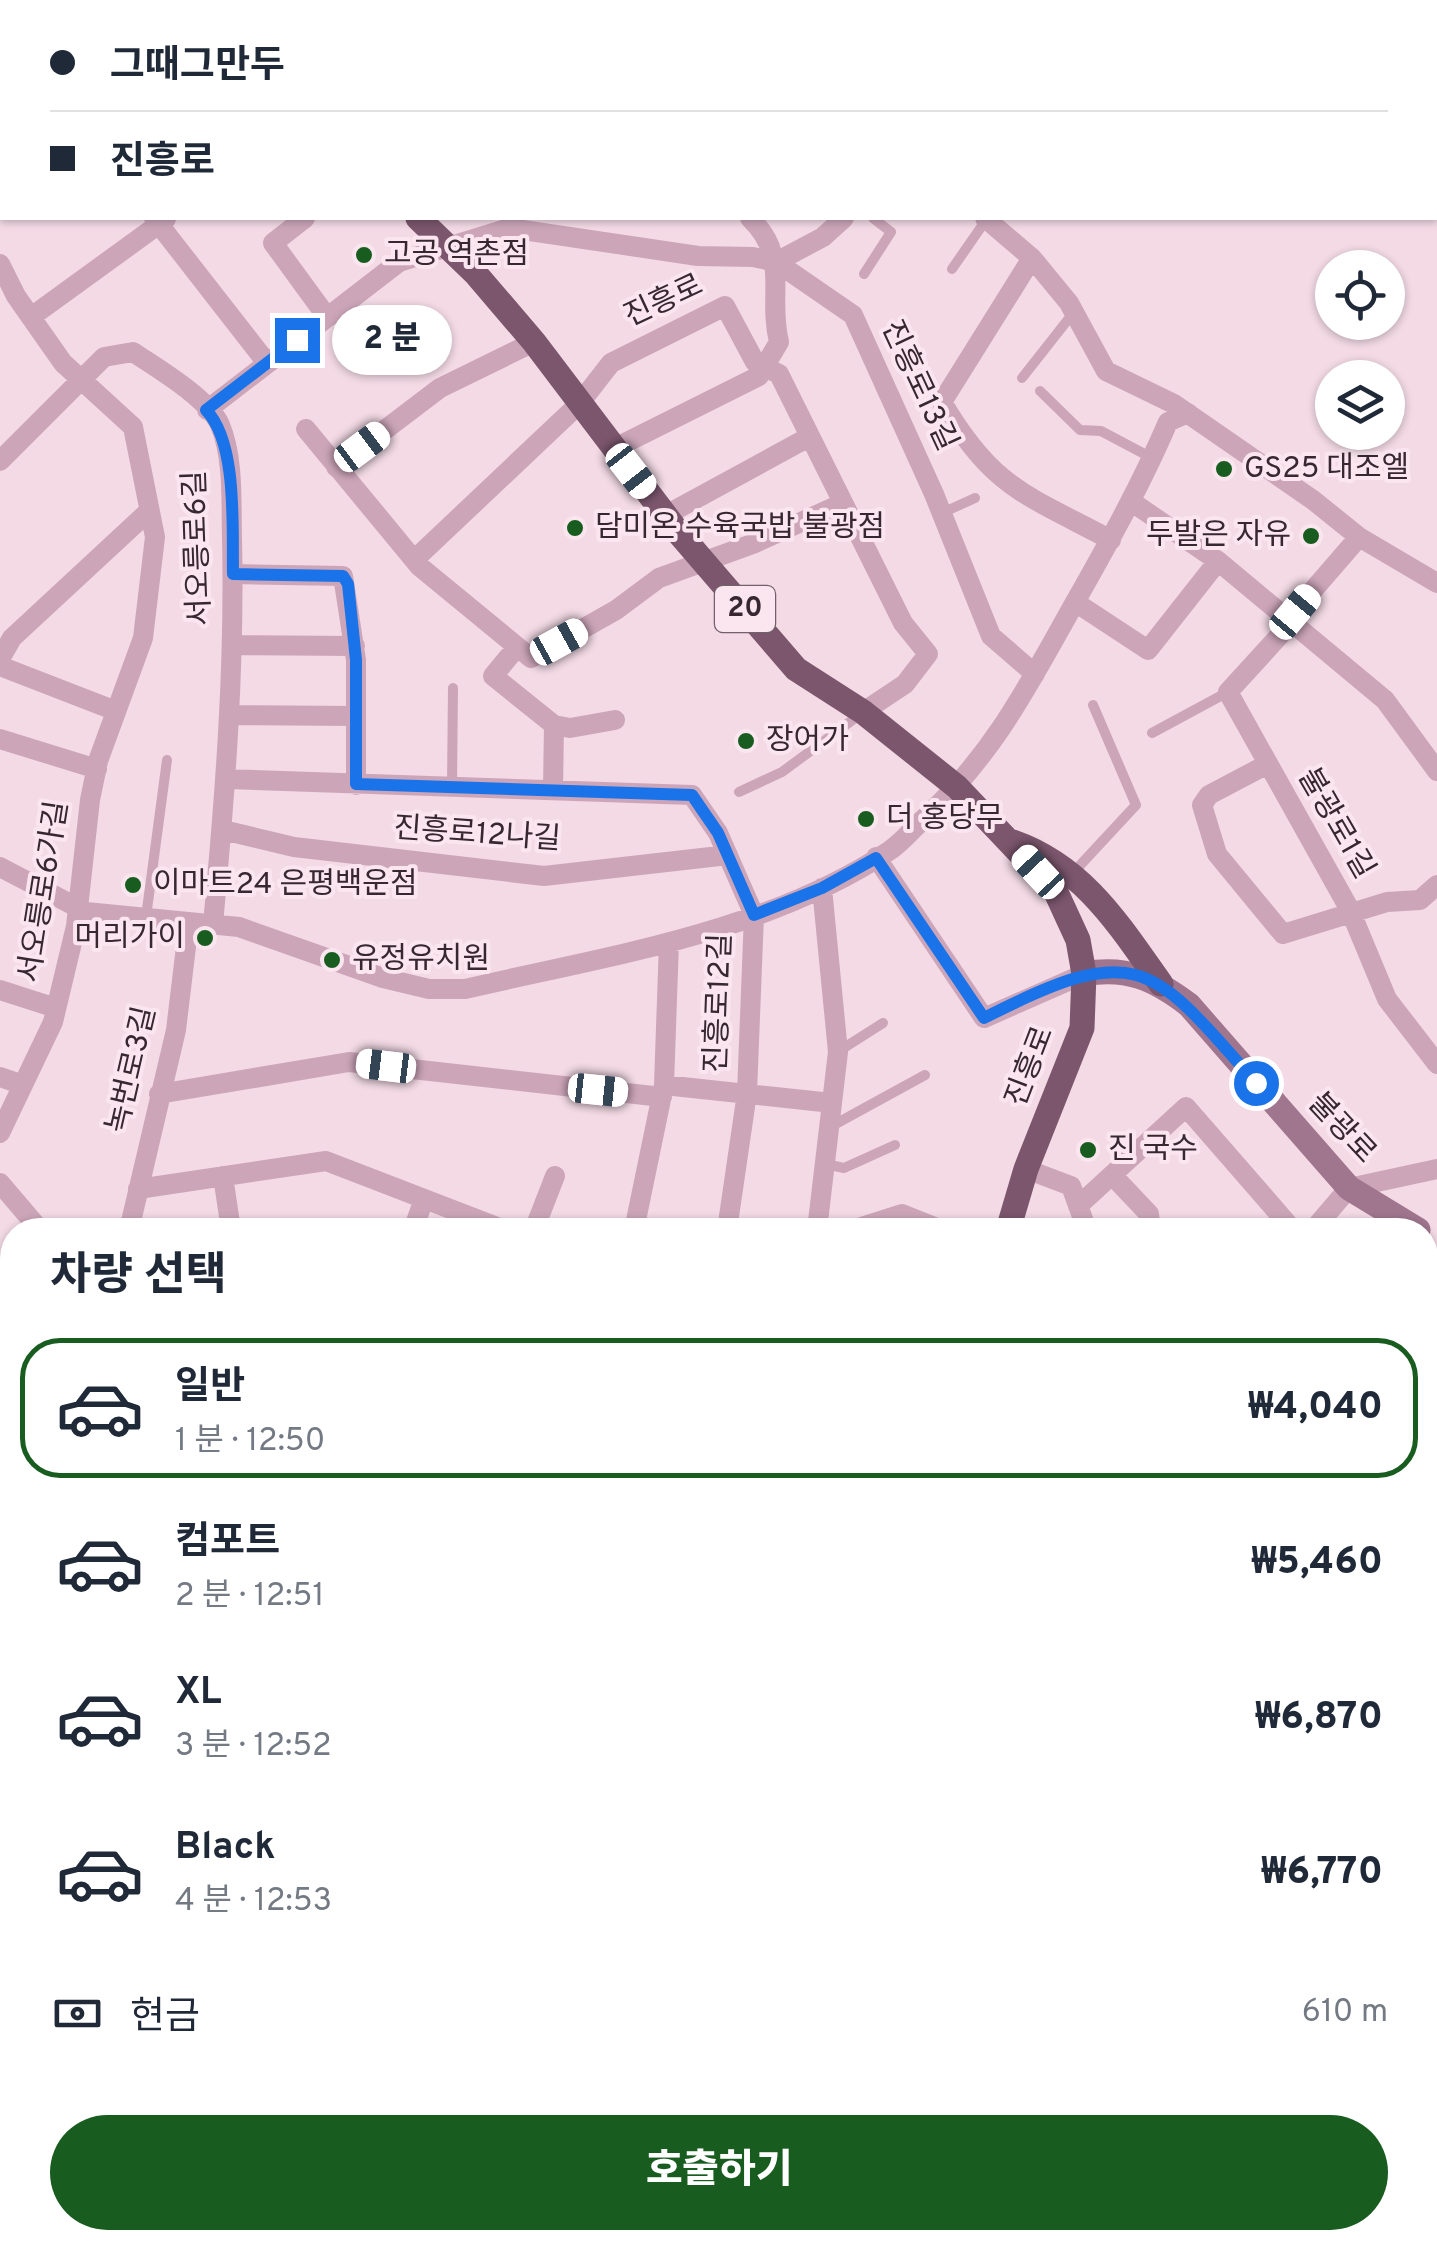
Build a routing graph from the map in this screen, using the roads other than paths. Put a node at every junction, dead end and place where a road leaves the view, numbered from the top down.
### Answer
1 (160, 220) edge
2 (302, 220) edge
3 (420, 220) edge
4 (752, 220) edge
5 (842, 220) edge
6 (876, 220) edge
7 (985, 220) edge
8 (988, 220) edge
9 (449, 245) junction
10 (1032, 258) junction
11 (776, 262) junction
12 (0, 264) edge
13 (952, 268) dead end
14 (864, 274) dead end
15 (1074, 312) junction
16 (327, 316) junction
17 (30, 317) junction
18 (534, 342) junction
19 (267, 363) junction
20 (765, 366) junction
21 (80, 378) junction
22 (1022, 378) dead end
23 (1040, 392) dead end
24 (579, 404) junction
25 (206, 410) junction
26 (1188, 413) junction
27 (306, 430) dead end
28 (809, 437) junction
29 (613, 449) junction
30 (1152, 459) junction
31 (0, 461) edge
32 (336, 466) junction
33 (976, 498) dead end
34 (1132, 502) junction
35 (843, 503) junction
36 (150, 510) junction
37 (942, 513) junction
38 (666, 516) junction
39 (1359, 538) junction
40 (1110, 540) junction
41 (414, 560) junction
42 (704, 561) junction
43 (1218, 561) junction
44 (233, 574) junction
45 (1437, 582) edge
46 (1074, 602) junction
47 (1292, 623) junction
48 (232, 645) junction
49 (354, 646) junction
50 (516, 647) junction
51 (0, 663) edge
52 (1035, 674) junction
53 (453, 688) dead end
54 (1228, 692) junction
55 (1093, 705) dead end
56 (116, 711) junction
57 (863, 712) junction
58 (230, 715) junction
59 (356, 716) junction
60 (615, 720) dead end
61 (554, 725) junction
62 (1152, 732) dead end
63 (0, 739) edge
64 (167, 760) dead end
65 (1266, 765) junction
66 (96, 770) junction
67 (1437, 771) edge
68 (228, 779) junction
69 (356, 784) junction
70 (452, 786) junction
71 (957, 786) junction
72 (554, 790) junction
73 (739, 792) dead end
74 (223, 830) junction
75 (1009, 841) junction
76 (728, 855) junction
77 (876, 858) junction
78 (0, 866) edge
79 (1071, 875) junction
80 (822, 888) junction
81 (1434, 895) edge
82 (76, 907) junction
83 (1350, 914) junction
84 (754, 915) junction
85 (146, 918) junction
86 (189, 922) junction
87 (213, 924) junction
88 (669, 942) junction
89 (1084, 974) junction
90 (1161, 984) junction
91 (0, 990) edge
92 (56, 1008) junction
93 (883, 1023) dead end
94 (838, 1052) junction
95 (1437, 1064) edge
96 (926, 1075) dead end
97 (0, 1077) edge
98 (24, 1085) junction
99 (663, 1091) junction
100 (747, 1092) junction
101 (159, 1094) junction
102 (832, 1103) junction
103 (829, 1128) junction
104 (0, 1133) edge
105 (895, 1145) dead end
106 (825, 1164) junction
107 (1026, 1169) junction
108 (1437, 1169) edge
109 (1112, 1175) junction
110 (222, 1176) junction
111 (554, 1176) dead end
112 (0, 1183) edge
113 (138, 1188) junction
114 (1349, 1188) junction
115 (424, 1199) junction
116 (1078, 1206) junction
117 (30, 1218) edge
118 (132, 1218) edge
119 (229, 1218) edge
120 (417, 1218) edge
121 (474, 1218) edge
122 (538, 1218) edge
123 (637, 1218) edge
124 (730, 1218) edge
125 (818, 1218) edge
126 (1012, 1218) edge
127 (1082, 1218) edge
128 (1150, 1218) edge
129 (1283, 1218) edge
130 (1323, 1218) edge
131 (1398, 1218) edge

1 - 17 street
1 - 19 street
2 - 16 street
3 - 9 main road, 진흥로 / 20
4 - 11 street
5 - 11 street
6 - 14 lane
7 - 13 lane
8 - 10 street
9 - 11 street, 진흥로
9 - 16 street, 진흥로
9 - 18 main road, 진흥로 / 20
10 - 15 street
10 - 40 street, 진흥로13길
11 - 20 street
11 - 37 street, 진흥로13길
12 - 17 street
15 - 22 lane
15 - 26 street
16 - 19 street, 진흥로
17 - 21 street
18 - 24 main road, 진흥로 / 20
18 - 32 street
19 - 25 street, 진흥로
20 - 24 street, 진흥로
20 - 28 street, 진흥로
20 - 29 street
21 - 25 street, 서오릉로6길
21 - 31 street, 서오릉로6길
21 - 36 street, 서오릉로6가길
23 - 30 lane
24 - 29 main road, 진흥로 / 20
24 - 41 street, 진흥로
25 - 44 street, 서오릉로6길
26 - 30 street
26 - 39 street
27 - 32 street
28 - 35 street, 진흥로
28 - 38 street
29 - 38 main road, 진흥로 / 20
30 - 34 street
32 - 41 street
33 - 37 lane
34 - 40 street
34 - 43 street
35 - 42 street
35 - 57 street, 진흥로
36 - 51 street
36 - 56 street, 서오릉로6가길
37 - 52 street, 진흥로13길
38 - 42 main road, 진흥로 / 20
39 - 45 street
39 - 47 street
40 - 46 street
41 - 50 street
42 - 50 street
42 - 57 main road, 진흥로 / 20
43 - 46 street
43 - 47 street
44 - 48 street, 서오릉로6길
44 - 49 street
46 - 52 street
47 - 54 street
47 - 67 street
48 - 49 street
48 - 58 street, 서오릉로6길
49 - 59 street
50 - 61 street
51 - 56 street
52 - 71 street
53 - 70 lane, 진흥로12나길
54 - 62 lane
54 - 65 street, 불광로1길
55 - 79 lane
56 - 66 street, 서오릉로6가길
57 - 71 main road, 진흥로 / 20
57 - 73 lane
58 - 59 street
58 - 68 street, 서오릉로6길
59 - 69 street
60 - 61 street
61 - 72 street, 진흥로12나길
63 - 66 street
64 - 85 lane
65 - 83 street, 불광로1길
65 - 83 street, 불광로1길
66 - 82 street, 서오릉로6가길
68 - 69 street, 진흥로12나길
68 - 74 street, 서오릉로6길
69 - 70 street, 진흥로12나길
70 - 72 street, 진흥로12나길
71 - 75 main road, 진흥로 / 20
71 - 77 street, 진흥로12길
72 - 76 street, 진흥로12나길
74 - 76 street, 진흥로12나길
74 - 87 street, 서오릉로6길
75 - 79 main road
75 - 89 main road, 진흥로 / 20
76 - 84 street, 진흥로12나길
77 - 80 street, 진흥로12길
77 - 89 street
78 - 82 street, 진흥로12길
79 - 90 main road
80 - 84 street, 진흥로12길
80 - 94 street
81 - 83 street, 불광로1길
82 - 85 street, 진흥로12길
82 - 92 street, 서오릉로6가길
83 - 95 street, 불광로1길
84 - 88 street, 진흥로12길
84 - 100 street, 진흥로12길
85 - 86 street, 진흥로12길
86 - 87 street, 진흥로12길
86 - 101 street, 녹번로3길
87 - 88 street, 진흥로12길
88 - 99 street, 진흥로12길
89 - 90 main road, 불광로
89 - 107 main road, 진흥로 / 20
90 - 114 main road, 불광로
91 - 92 street
92 - 98 street, 서오릉로6가길
93 - 94 lane
94 - 102 street
96 - 103 lane
97 - 98 street
98 - 104 street, 서오릉로6가길
99 - 100 street
99 - 101 street
99 - 123 street, 진흥로12길
100 - 102 street
100 - 124 street, 진흥로12길
101 - 113 street, 녹번로3길
102 - 103 street
103 - 106 street
105 - 106 lane
106 - 125 street
107 - 116 street
107 - 126 main road, 진흥로 / 20
108 - 114 street
109 - 116 street
109 - 128 street
109 - 129 street
110 - 113 street
110 - 115 street
110 - 119 street
111 - 122 street
112 - 117 street
113 - 118 street, 녹번로3길
114 - 130 street
114 - 131 main road, 불광로
115 - 120 street
115 - 121 street
116 - 127 street

